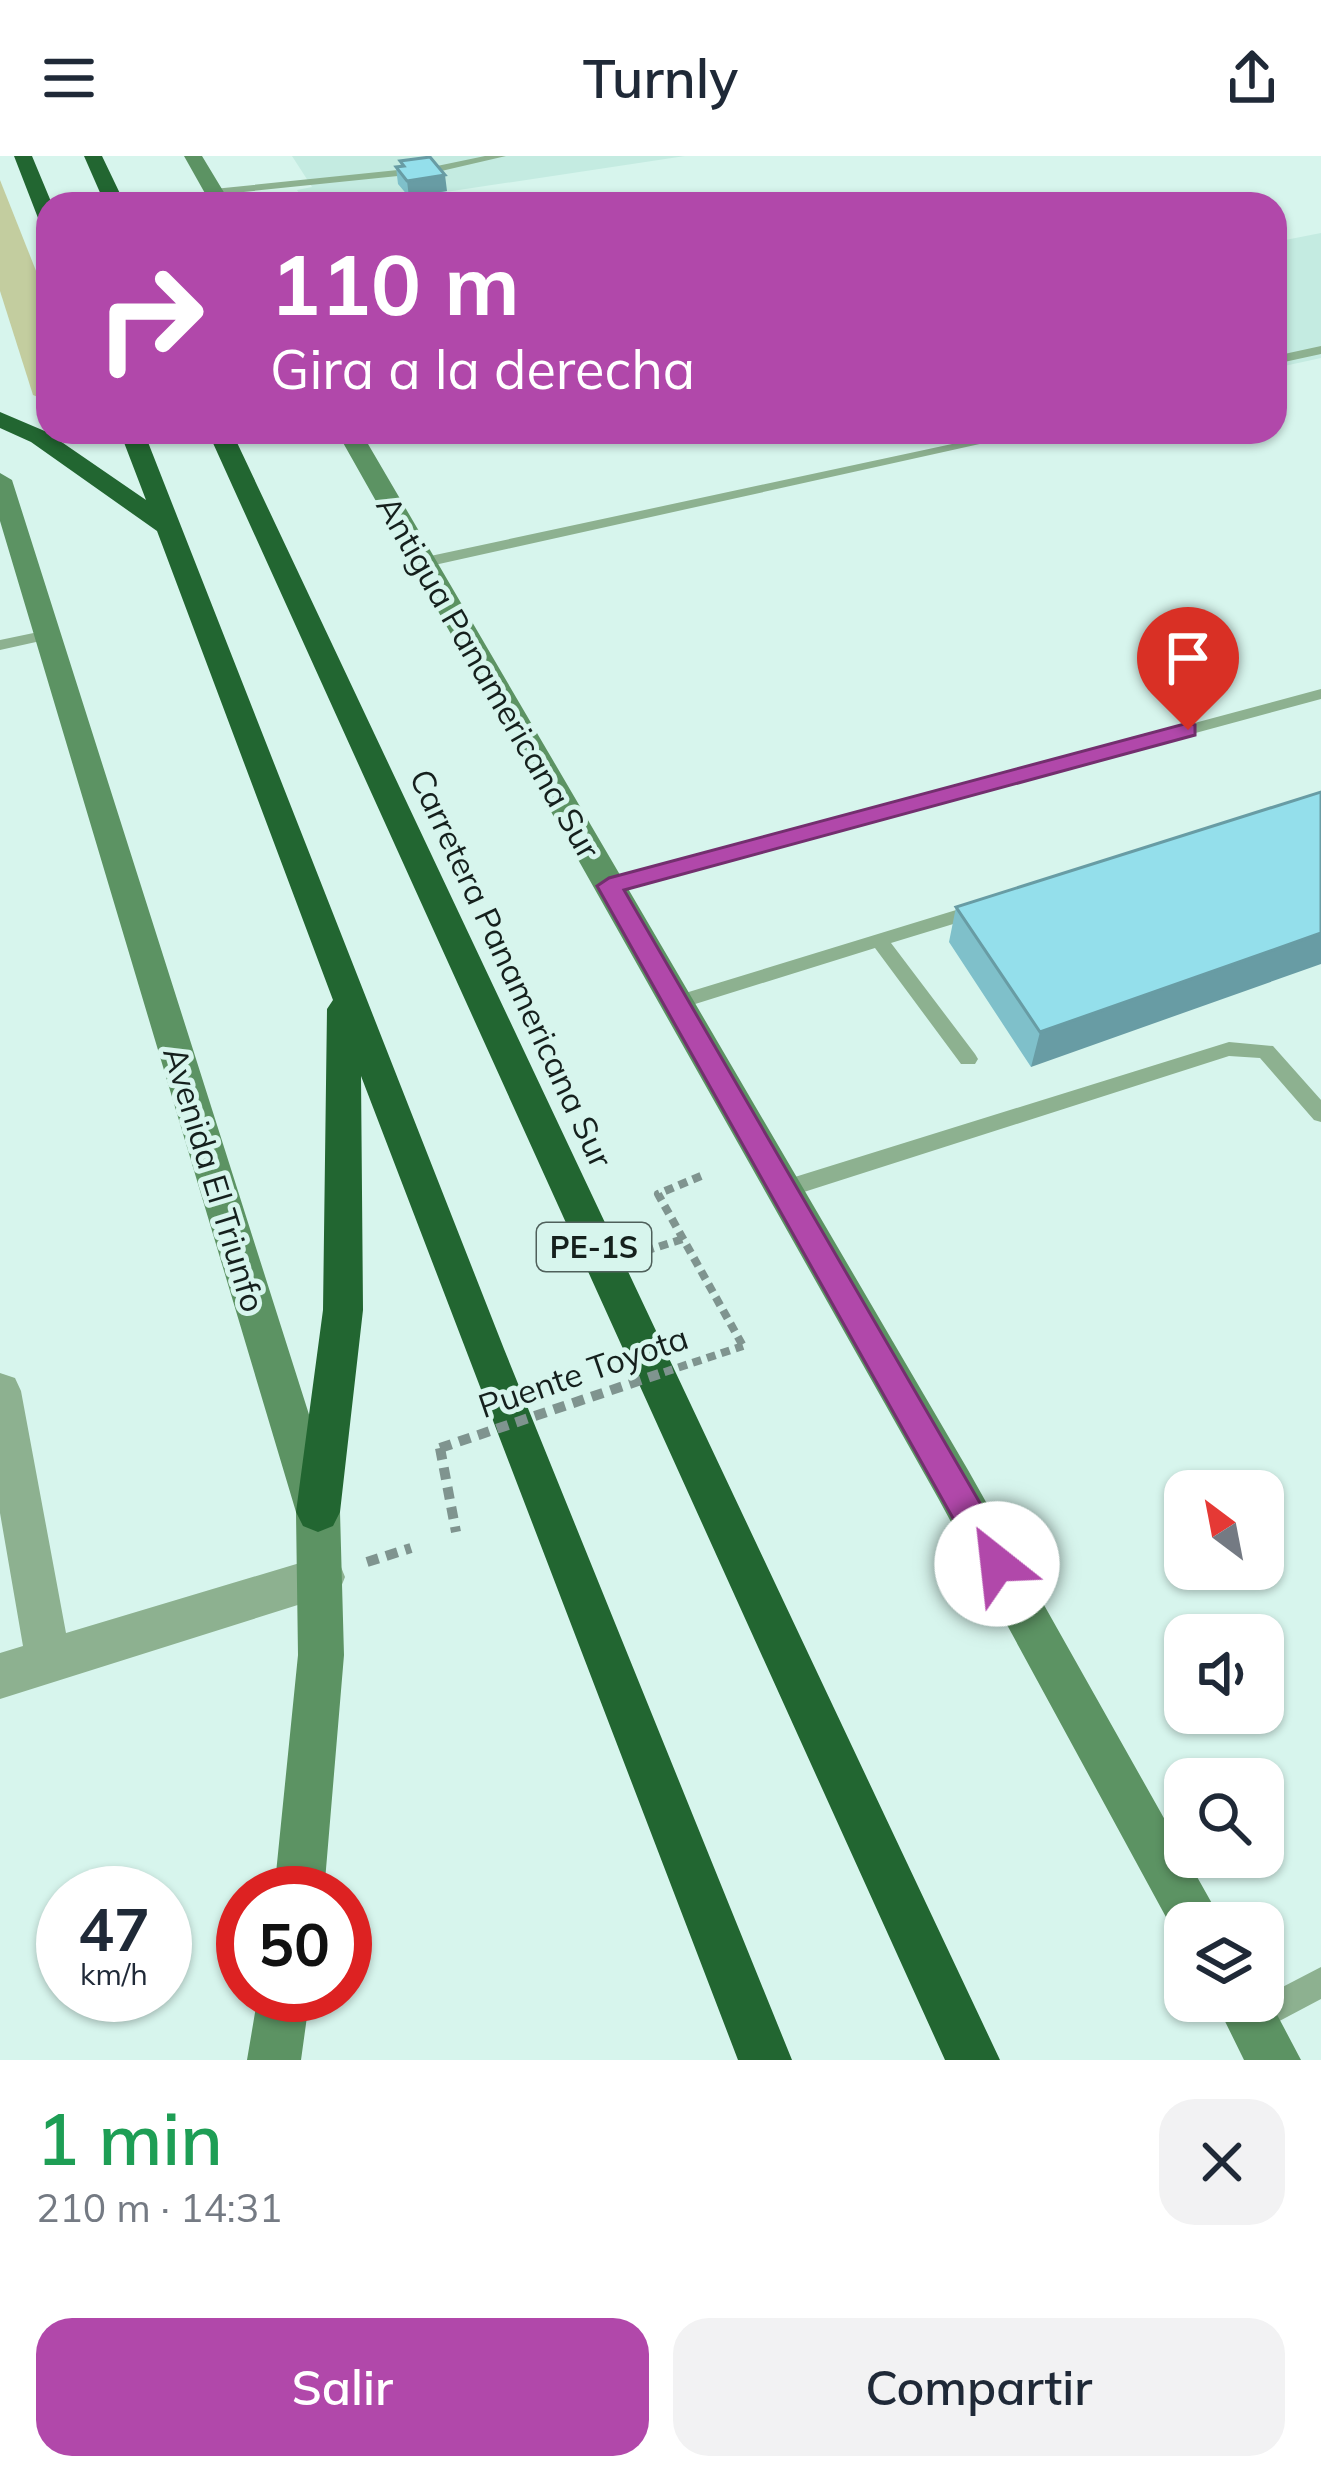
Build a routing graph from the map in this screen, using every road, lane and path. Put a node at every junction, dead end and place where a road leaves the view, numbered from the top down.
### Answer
1 (23, 156) edge
2 (93, 156) edge
3 (193, 156) edge
4 (501, 156) edge
5 (38, 192) edge
6 (110, 192) edge
7 (214, 192) edge
8 (263, 192) edge
9 (1321, 350) edge
10 (1287, 357) edge
11 (0, 419) edge
12 (36, 435) edge
13 (50, 444) edge
14 (138, 444) edge
15 (226, 444) edge
16 (356, 444) edge
17 (971, 444) edge
18 (0, 483) edge
19 (170, 528) junction
20 (421, 563) junction
21 (47, 634) junction
22 (0, 644) edge
23 (1321, 694) edge
24 (609, 886) junction
25 (991, 905) edge
26 (878, 940) junction
27 (344, 987) junction
28 (676, 1003) junction
29 (968, 1059) dead end
30 (1321, 1114) edge
31 (701, 1176) dead end
32 (782, 1190) junction
33 (0, 1391) edge
34 (317, 1512) junction
35 (456, 1532) dead end
36 (411, 1547) dead end
37 (343, 1571) junction
38 (48, 1659) junction
39 (0, 1676) edge
40 (301, 1866) edge
41 (1185, 1902) edge
42 (1321, 1982) edge
43 (280, 2022) edge
44 (1255, 2027) edge
45 (274, 2060) edge
46 (765, 2060) edge
47 (973, 2060) edge

1 - 5 highway
2 - 6 highway
3 - 7 main road
4 - 8 lane
9 - 10 lane
11 - 12 highway
13 - 19 highway
14 - 19 highway
15 - 47 highway, Carretera Panamericana Sur / PE-1S
16 - 20 main road, Antigua Panamericana Sur
17 - 20 lane
18 - 21 main road, Avenida El Triunfo
19 - 27 highway
20 - 24 main road, Antigua Panamericana Sur
21 - 22 lane
21 - 34 main road, Avenida El Triunfo
23 - 24 lane
24 - 28 main road, Antigua Panamericana Sur
25 - 26 lane
26 - 28 lane
26 - 29 lane
27 - 34 highway
27 - 46 highway
28 - 32 main road, Antigua Panamericana Sur
30 - 32 lane
31 - 35 path, Puente Toyota, bridge
32 - 41 main road, Antigua Panamericana Sur
33 - 38 street
34 - 37 main road, Avenida El Triunfo
36 - 37 path
37 - 38 street
37 - 40 main road, Avenida El Triunfo
38 - 39 street
42 - 44 lane
43 - 45 main road

